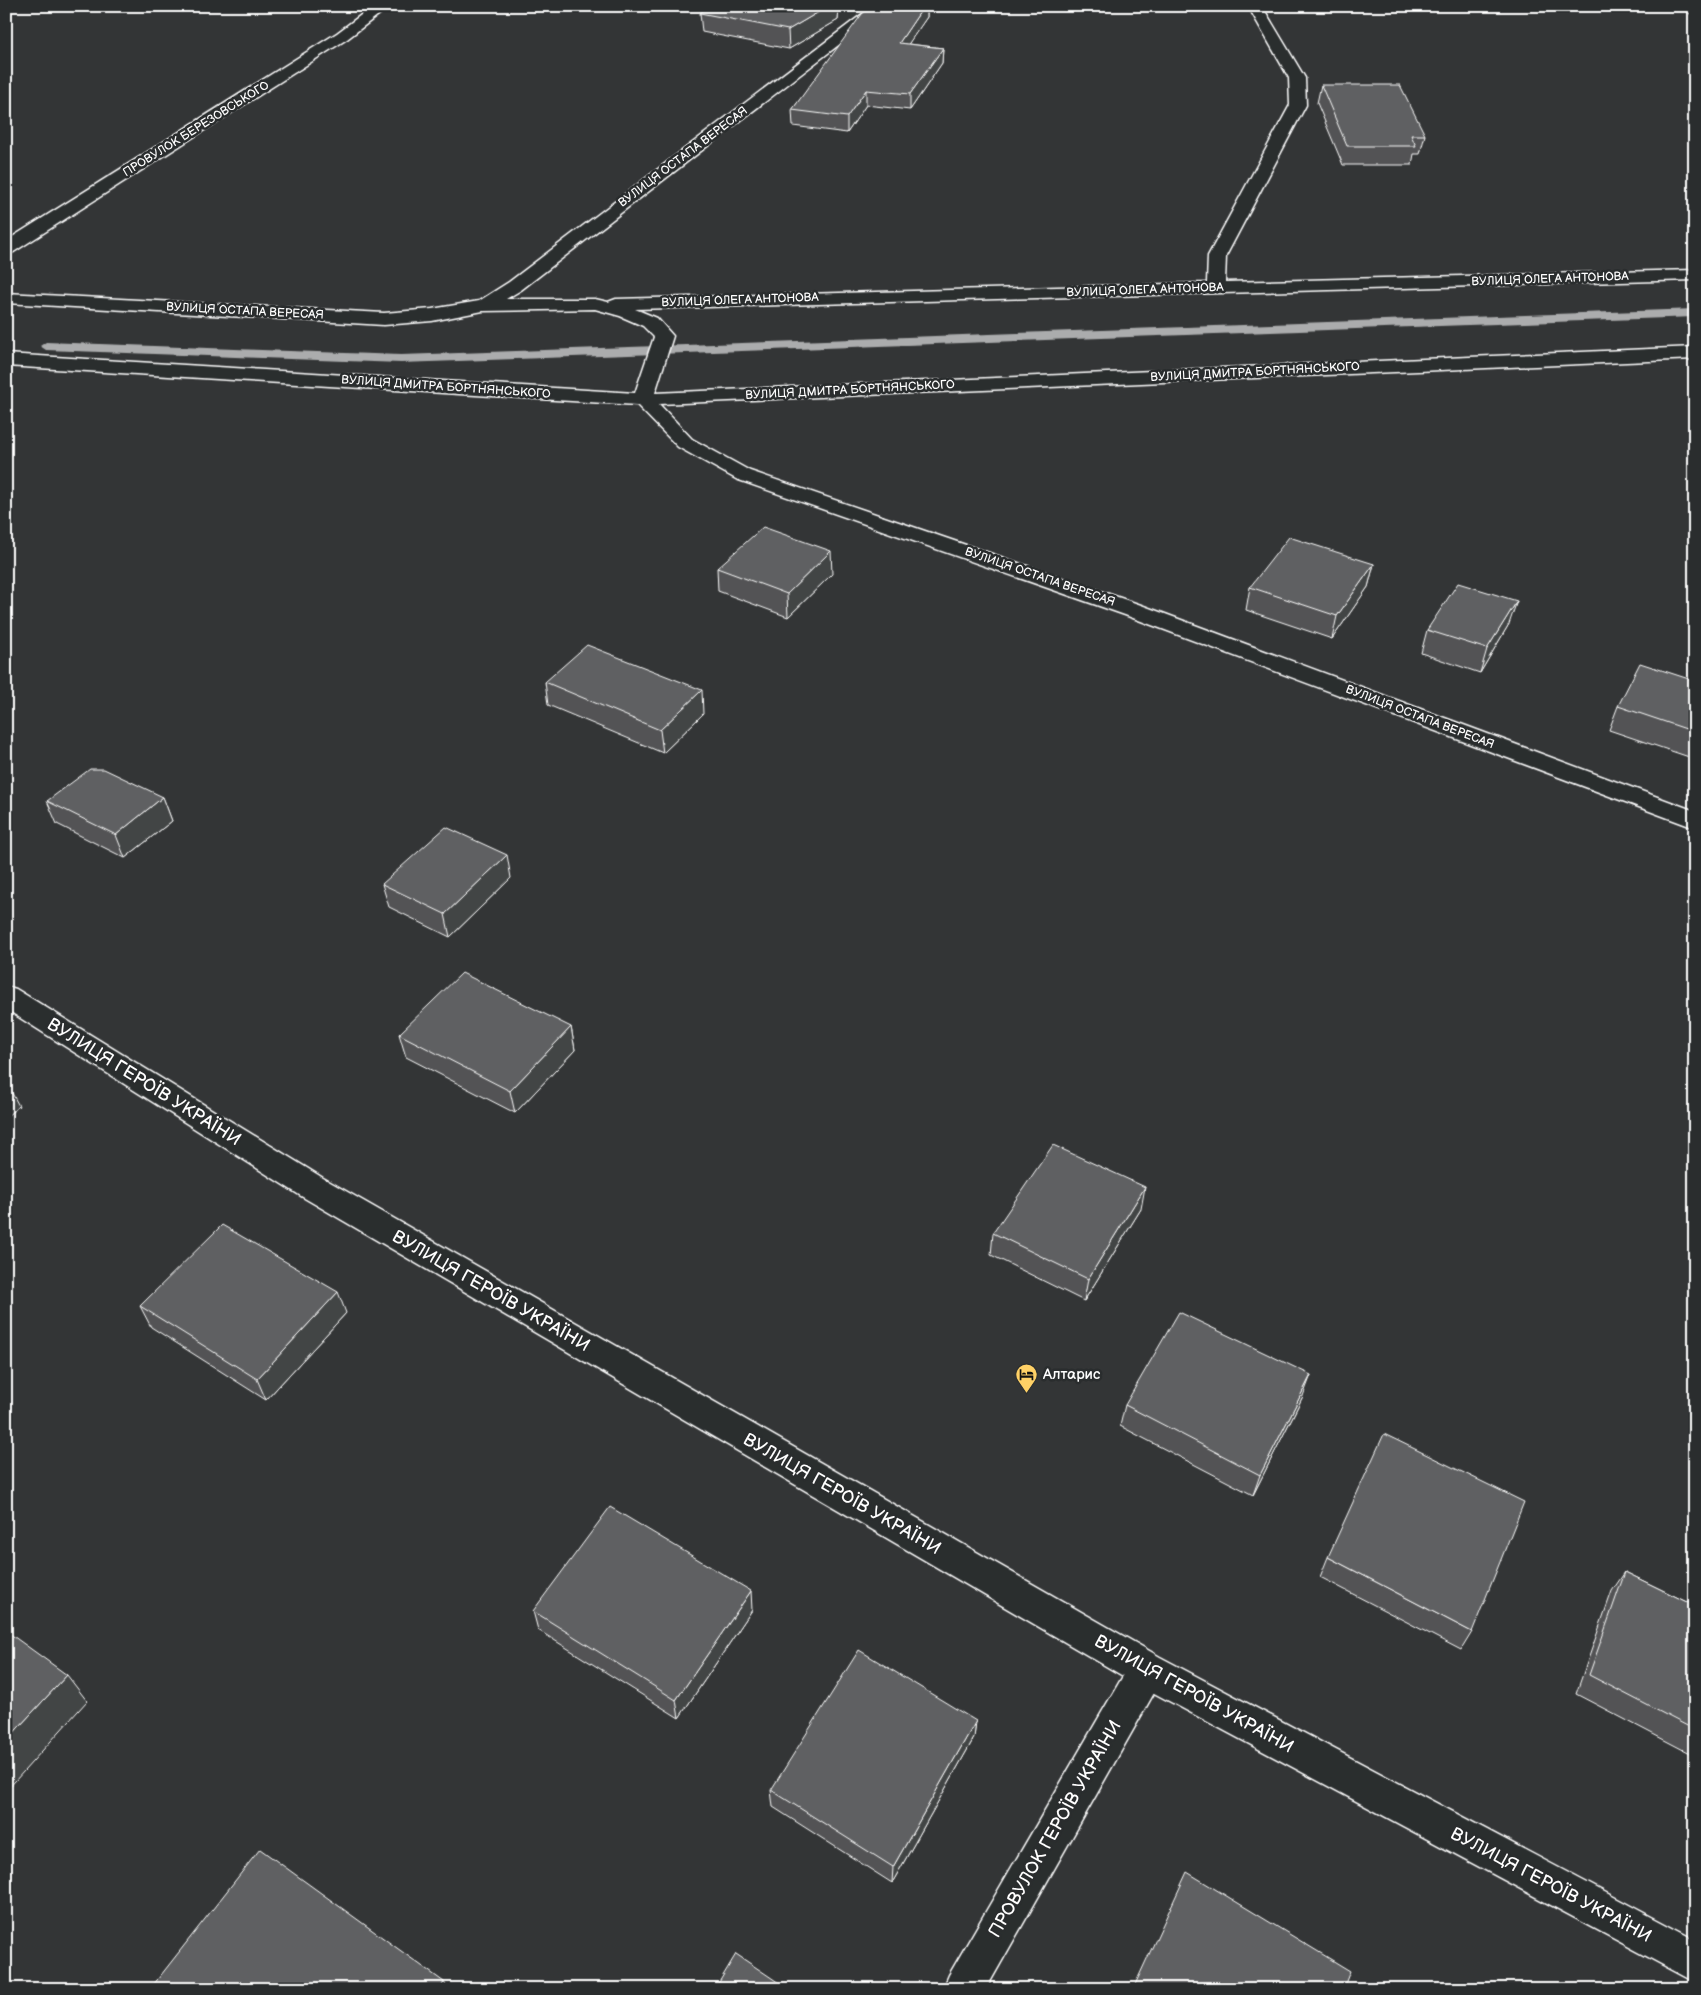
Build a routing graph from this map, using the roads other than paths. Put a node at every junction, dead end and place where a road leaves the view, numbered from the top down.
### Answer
1 (383, 6) edge
2 (882, 6) edge
3 (1254, 6) edge
4 (1692, 6) edge
5 (1695, 10) edge
6 (6, 249) edge
7 (1695, 274) edge
8 (1216, 288) junction
9 (6, 298) edge
10 (595, 304) junction
11 (483, 306) junction
12 (1695, 353) edge
13 (6, 360) edge
14 (643, 399) junction
15 (1695, 820) edge
16 (6, 996) edge
17 (1147, 1670) junction
18 (1695, 1962) edge
19 (963, 1989) edge

1 - 6 street, ПРОВУЛОК БЕРЕЗОВСЬКОГО
2 - 11 street, ВУЛИЦЯ ОСТАПА ВЕРЕСАЯ
3 - 8 street
4 - 5 street
7 - 8 street, ВУЛИЦЯ ОЛЕГА АНТОНОВА
8 - 10 street, ВУЛИЦЯ ОЛЕГА АНТОНОВА
9 - 11 street, ВУЛИЦЯ ОСТАПА ВЕРЕСАЯ
10 - 11 street, ВУЛИЦЯ ОСТАПА ВЕРЕСАЯ
10 - 14 street, ВУЛИЦЯ ОСТАПА ВЕРЕСАЯ
12 - 14 street, ВУЛИЦЯ ДМИТРА БОРТНЯНСЬКОГО
13 - 14 street, ВУЛИЦЯ ДМИТРА БОРТНЯНСЬКОГО
14 - 15 street, ВУЛИЦЯ ОСТАПА ВЕРЕСАЯ
16 - 17 street, ВУЛИЦЯ ГЕРОЇВ УКРАЇНИ
17 - 18 street, ВУЛИЦЯ ГЕРОЇВ УКРАЇНИ
17 - 19 street, ПРОВУЛОК ГЕРОЇВ УКРАЇНИ

